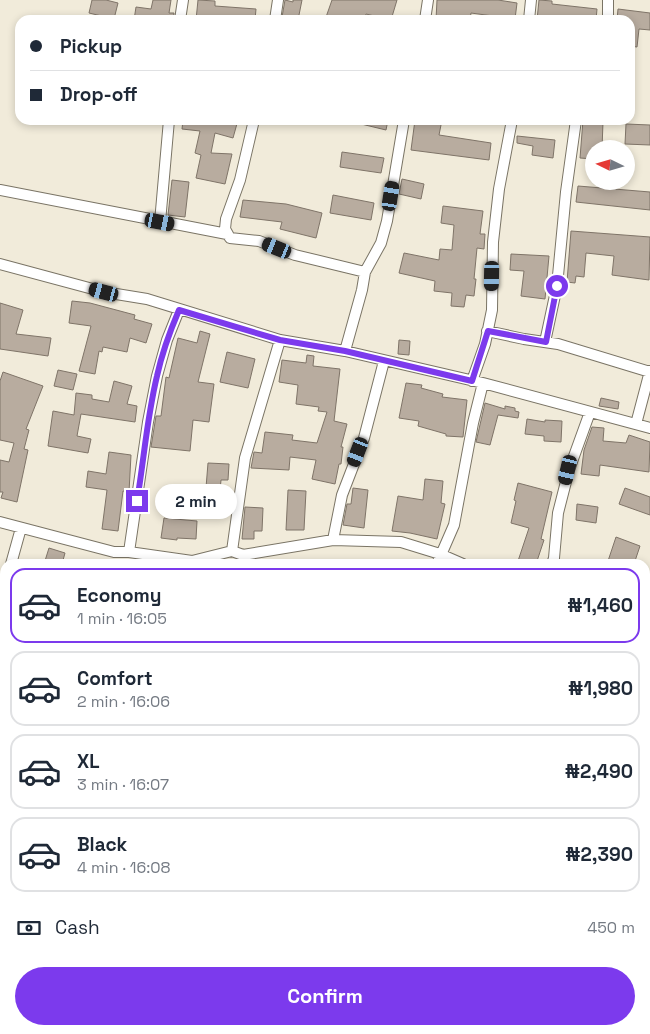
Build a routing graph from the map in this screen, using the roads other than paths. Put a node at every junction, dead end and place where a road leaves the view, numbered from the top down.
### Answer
1 (183, 0) edge
2 (278, 0) edge
3 (428, 0) edge
4 (531, 0) edge
5 (608, 0) edge
6 (181, 15) edge
7 (276, 15) edge
8 (426, 15) edge
9 (529, 15) edge
10 (608, 15) edge
11 (169, 125) edge
12 (253, 125) edge
13 (403, 125) edge
14 (511, 125) edge
15 (575, 125) edge
16 (0, 190) edge
17 (160, 222) junction
18 (227, 234) junction
19 (0, 264) edge
20 (365, 272) junction
21 (179, 310) junction
22 (488, 331) junction
23 (280, 340) junction
24 (546, 342) junction
25 (345, 351) junction
26 (384, 361) junction
27 (650, 371) edge
28 (478, 382) junction
29 (590, 412) junction
30 (636, 424) junction
31 (650, 428) edge
32 (0, 522) edge
33 (20, 528) junction
34 (334, 540) junction
35 (232, 551) junction
36 (125, 552) junction
37 (12, 559) edge
38 (122, 559) edge
39 (177, 559) edge
40 (200, 559) edge
41 (243, 559) edge
42 (438, 559) edge
43 (554, 559) edge

1 - 6 street
2 - 7 street
3 - 8 street
4 - 9 street
5 - 10 street
11 - 17 street
12 - 18 street
13 - 20 street
14 - 22 street
15 - 24 street
16 - 17 street
17 - 18 street
18 - 20 street
19 - 21 street
20 - 25 street
21 - 23 street
21 - 36 street
22 - 24 street
22 - 28 street
23 - 25 street
23 - 35 street
24 - 27 street
25 - 26 street
26 - 28 street
26 - 34 street
27 - 30 street
28 - 29 street
28 - 42 street
29 - 30 street
29 - 43 street
30 - 31 street
32 - 33 street
33 - 36 street
33 - 37 street
34 - 41 street
34 - 42 street
35 - 40 street
35 - 41 street
36 - 38 street
36 - 39 street

